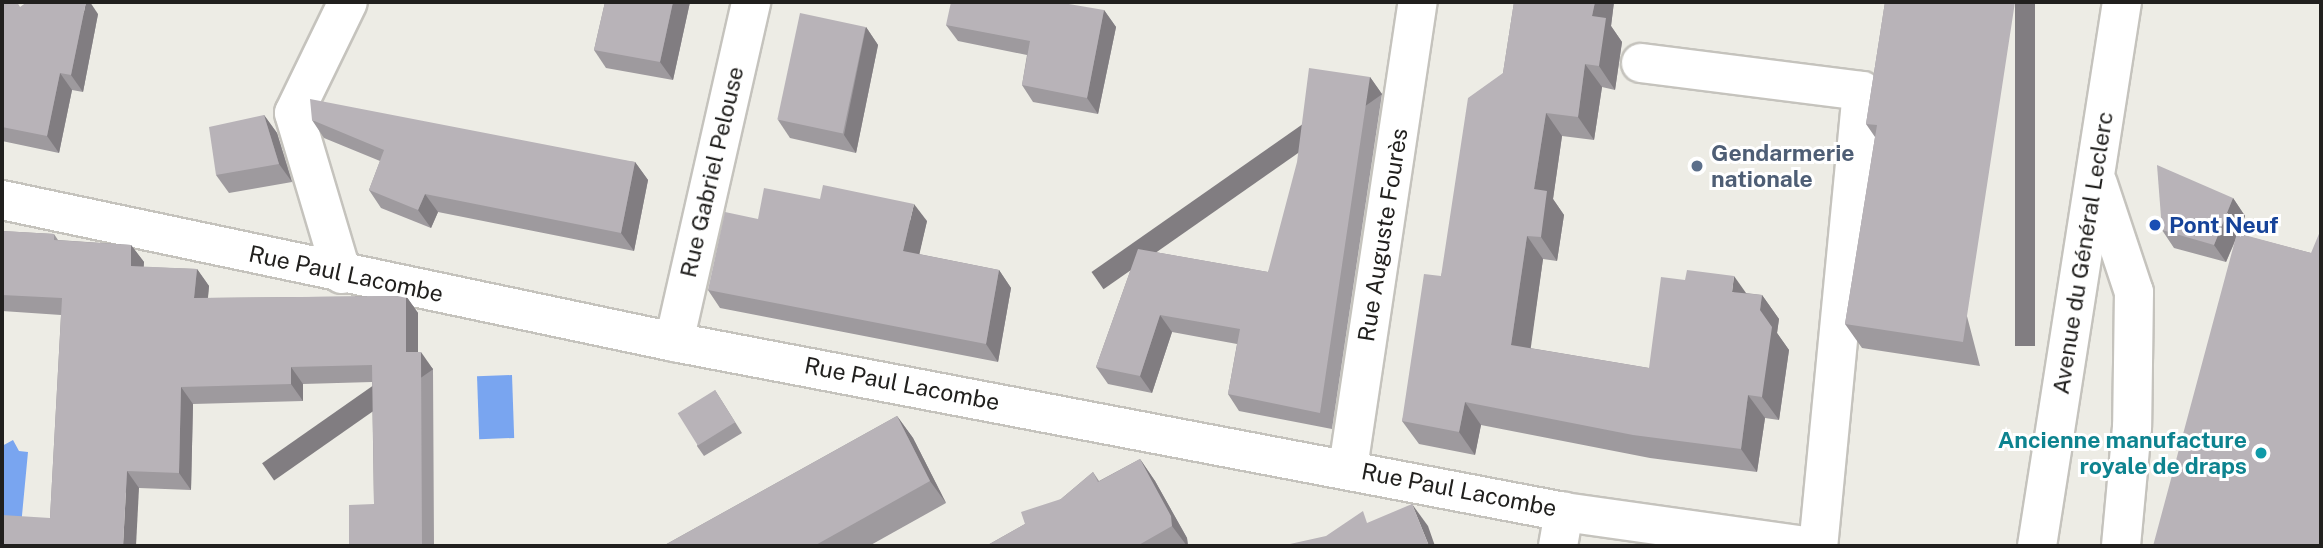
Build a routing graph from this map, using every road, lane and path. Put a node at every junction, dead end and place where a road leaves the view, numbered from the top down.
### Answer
1 (348, 2) edge
2 (751, 2) edge
3 (1418, 2) edge
4 (2122, 2) edge
5 (1641, 63) dead end
6 (2096, 179) junction
7 (2, 200) edge
8 (342, 274) junction
9 (674, 342) junction
10 (1348, 468) junction
11 (1561, 529) edge
12 (2121, 544) edge
13 (1806, 546) edge
14 (1818, 546) edge
15 (2036, 546) edge

1 - 8 street
2 - 9 street, Rue Gabriel Pelouse
3 - 10 street, Rue Auguste Fourès
4 - 6 street, Avenue du Général Leclerc
5 - 14 street
6 - 12 street
6 - 15 street, Avenue du Général Leclerc
7 - 8 street, Rue Paul Lacombe
8 - 9 street, Rue Paul Lacombe
9 - 10 street, Rue Paul Lacombe
10 - 11 street, Rue Paul Lacombe
11 - 13 street, Rue Paul Lacombe

